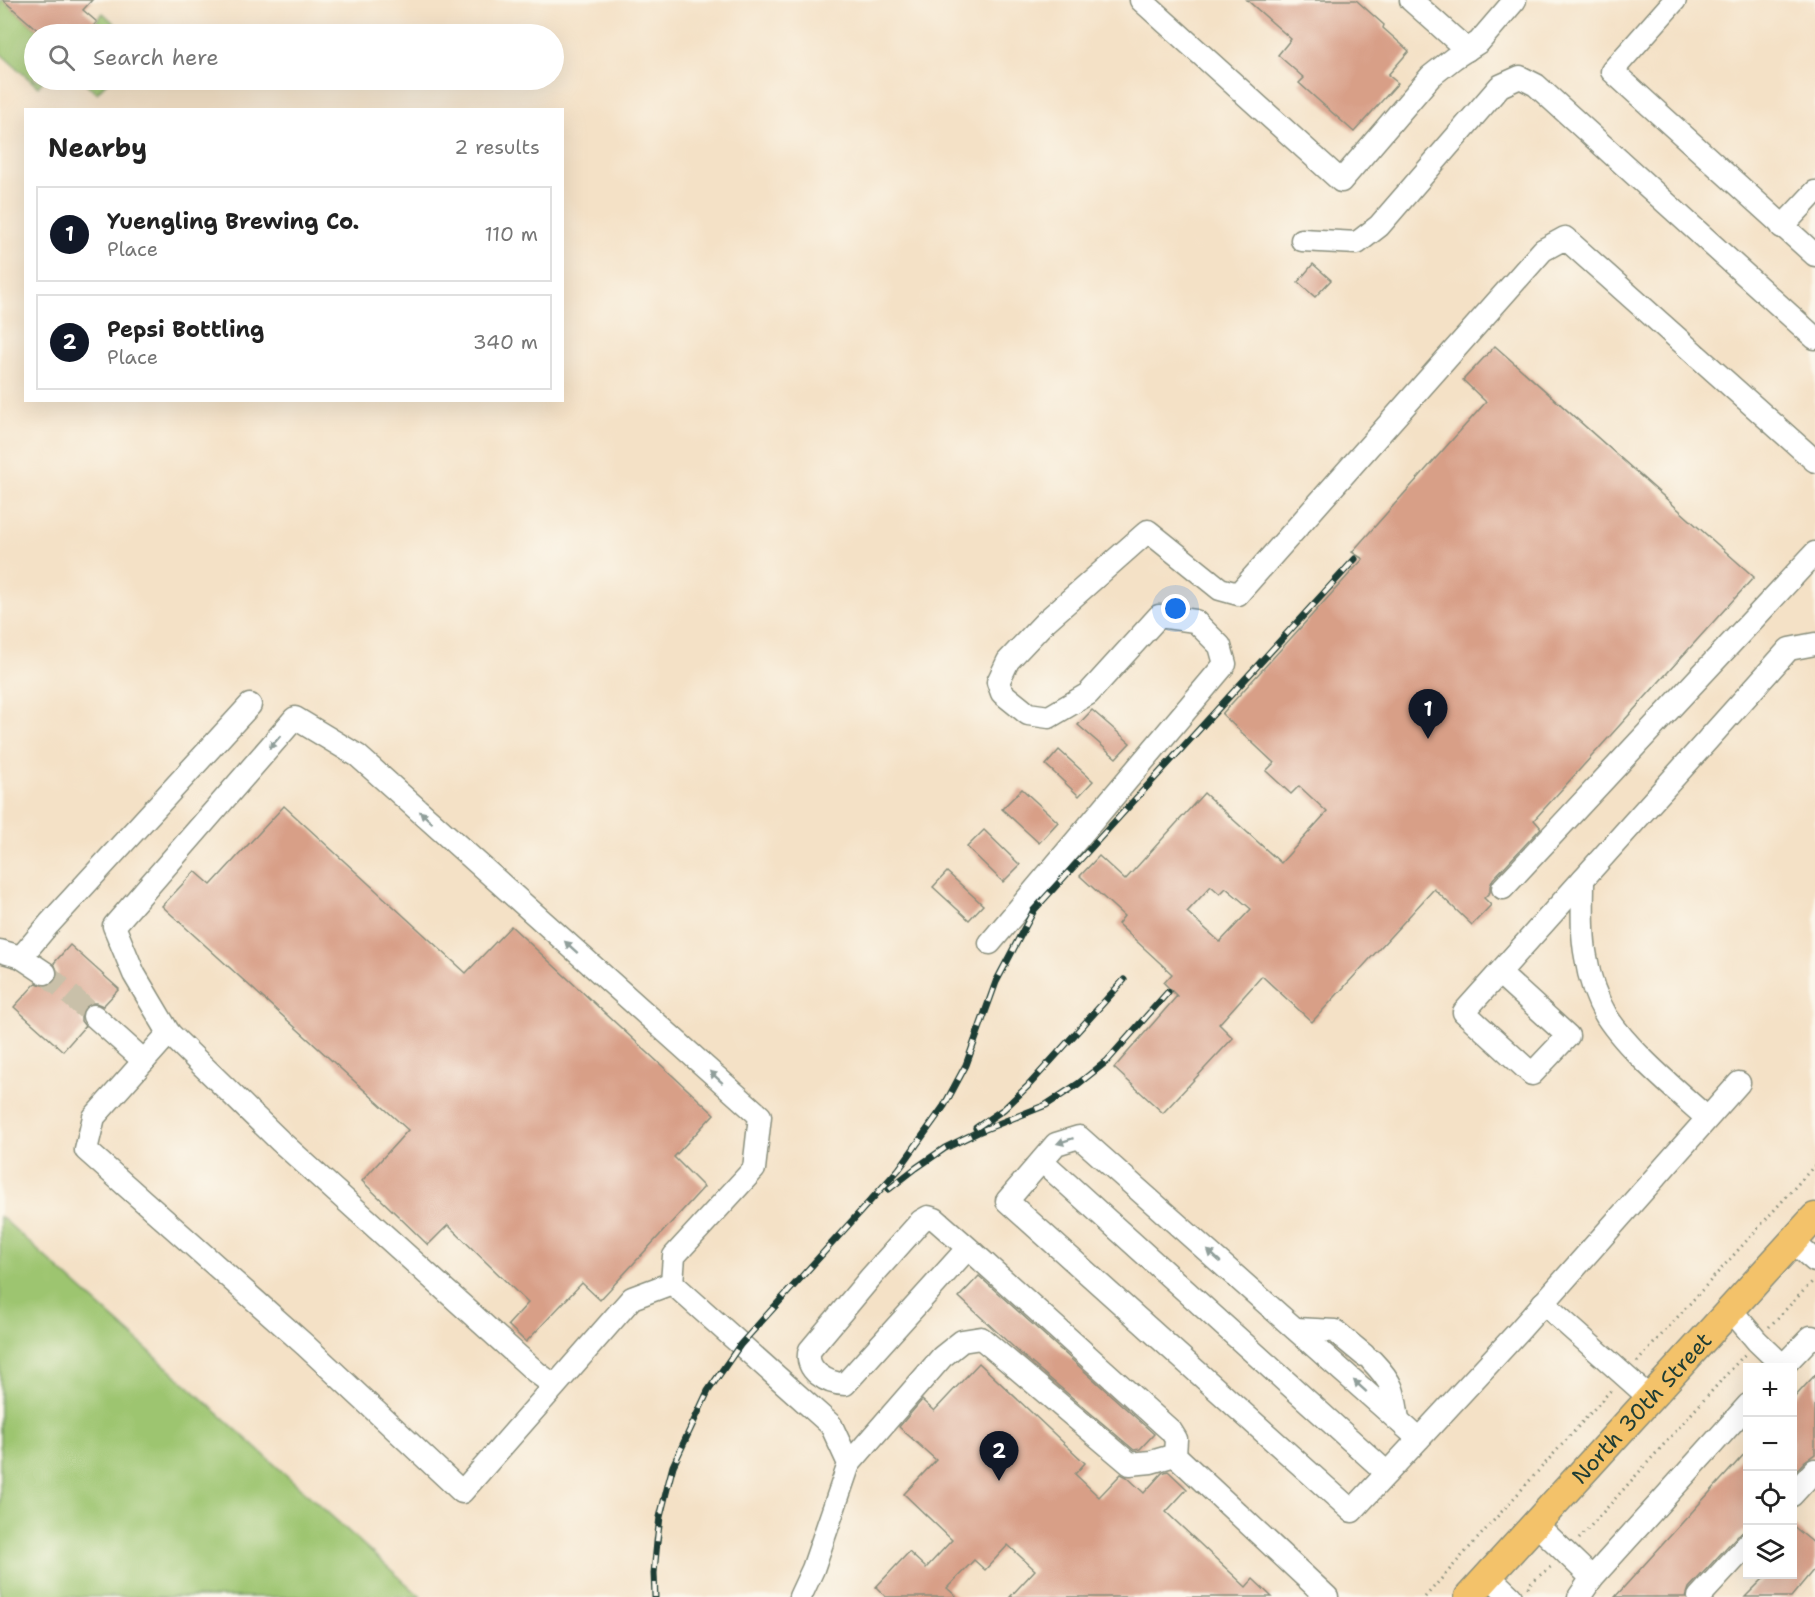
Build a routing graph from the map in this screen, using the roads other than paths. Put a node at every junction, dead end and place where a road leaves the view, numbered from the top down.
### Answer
1 (1141, 0) edge
2 (1411, 0) edge
3 (1515, 0) edge
4 (1675, 0) edge
5 (1467, 50) junction
6 (1815, 192) edge
7 (1782, 227) junction
8 (1302, 240) dead end
9 (1815, 255) edge
10 (1815, 338) edge
11 (1815, 461) edge
12 (1815, 553) edge
13 (1815, 644) edge
14 (250, 705) dead end
15 (1583, 879) junction
16 (1503, 888) dead end
17 (990, 943) dead end
18 (10, 954) edge
19 (45, 973) tunnel mouth
20 (1499, 973) junction
21 (94, 1016) tunnel mouth
22 (169, 1033) junction
23 (144, 1062) junction
24 (1739, 1083) dead end
25 (1707, 1118) junction
26 (1042, 1161) junction
27 (1815, 1217) edge
28 (1793, 1242) junction
29 (968, 1248) junction
30 (1815, 1261) edge
31 (672, 1282) junction
32 (1543, 1303) junction
33 (1731, 1310) junction
34 (1296, 1329) junction
35 (1815, 1338) edge
36 (1778, 1363) edge
37 (1786, 1363) edge
38 (555, 1386) junction
39 (1651, 1399) junction
40 (1743, 1410) edge
41 (1398, 1420) junction
42 (1419, 1438) junction
43 (1175, 1455) junction
44 (849, 1464) junction
45 (1815, 1470) edge
46 (1387, 1473) junction
47 (1797, 1490) edge
48 (1536, 1524) junction
49 (1743, 1549) edge
50 (1489, 1576) junction
51 (1592, 1578) junction
52 (1519, 1595) edge
53 (800, 1597) edge
54 (1327, 1597) edge
55 (1469, 1597) edge
56 (1579, 1597) edge
57 (1699, 1597) edge

1 - 5 lane
2 - 5 lane
3 - 5 lane
4 - 7 lane
6 - 7 lane
7 - 9 lane
8 - 10 lane
11 - 17 lane
12 - 16 lane
13 - 15 lane
14 - 18 lane
15 - 20 lane
15 - 25 lane
18 - 19 lane
20 - 20 lane
21 - 23 lane
22 - 23 lane
31 -> 22 lane
22 - 38 lane
23 - 38 lane
24 - 25 lane
25 - 32 lane
34 -> 26 lane
26 - 46 lane
26 - 46 lane
27 - 28 main road, North 30th Street
28 - 30 lane
28 - 33 main road, North 30th Street
29 - 29 lane
29 - 43 lane
31 - 38 lane
31 - 44 lane
32 - 39 lane
32 - 42 lane
33 - 36 lane
33 - 39 main road, North 30th Street
41 -> 34 lane
34 - 41 lane
35 - 37 lane
39 - 48 main road, North 30th Street
40 - 51 lane
41 - 42 lane
42 - 46 lane
43 - 44 lane
43 - 54 lane
44 - 53 lane
45 - 47 lane
48 - 50 main road, North 30th Street
48 - 51 lane
49 - 57 lane
50 - 52 lane
50 - 55 main road, North 30th Street
51 - 56 lane

